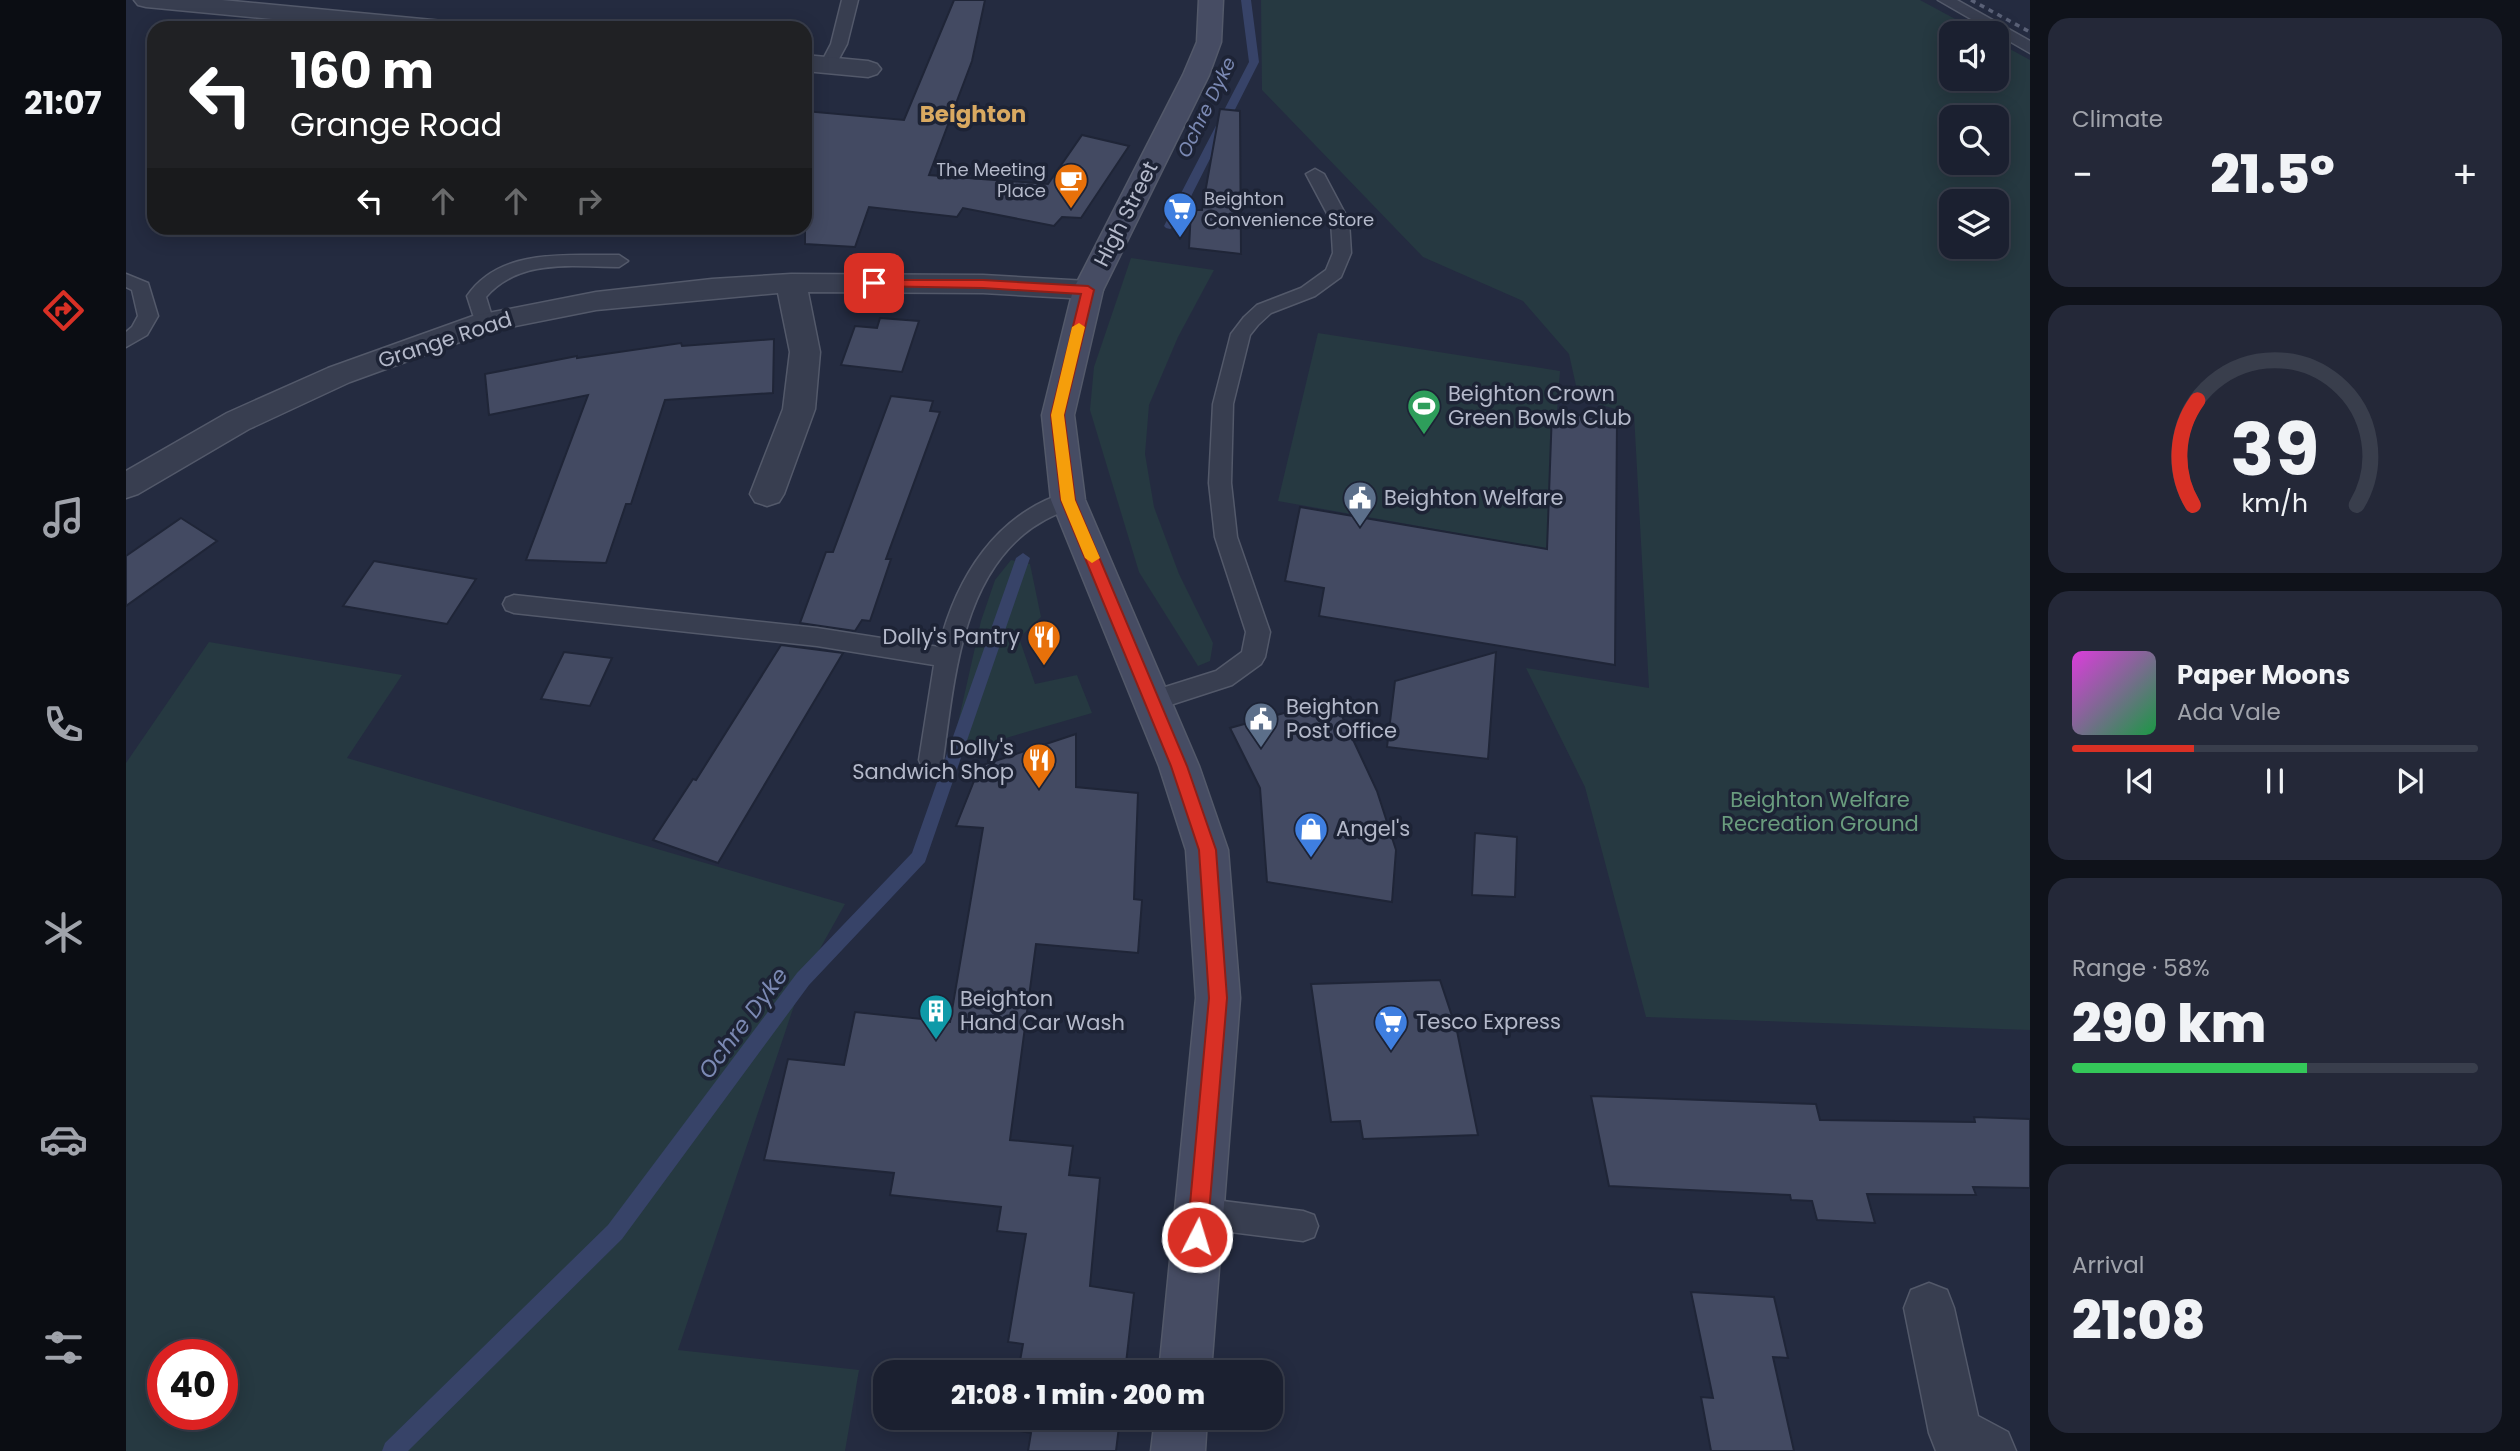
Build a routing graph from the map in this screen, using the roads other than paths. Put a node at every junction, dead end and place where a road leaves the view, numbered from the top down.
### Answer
1 (146, 0) edge
2 (850, 0) edge
3 (1211, 0) edge
4 (1946, 0) edge
5 (434, 21) edge
6 (2030, 48) edge
7 (816, 64) edge
8 (868, 69) dead end
9 (1315, 174) dead end
10 (619, 261) dead end
11 (126, 280) edge
12 (791, 283) junction
13 (1088, 290) junction
14 (484, 323) junction
15 (126, 341) edge
16 (126, 486) edge
17 (767, 494) dead end
18 (1068, 500) junction
19 (514, 604) dead end
20 (947, 658) junction
21 (1152, 701) junction
22 (931, 760) dead end
23 (1199, 1213) junction
24 (1303, 1226) dead end
25 (1929, 1308) dead end
26 (1186, 1360) edge
27 (1180, 1430) edge
28 (1963, 1445) edge
29 (1178, 1451) edge

1 - 5 street
2 - 7 lane
3 - 13 street, High Street
4 - 6 lane
7 - 8 street
9 - 21 lane
10 - 14 lane
11 - 15 lane
12 - 13 street, Grange Road
12 - 14 street, Grange Road
12 - 17 street
13 - 18 street, High Street
14 - 16 street, Grange Road
18 - 20 lane
18 - 21 street, High Street
19 - 20 lane
20 - 22 lane
21 - 23 street, High Street
23 - 24 lane
23 - 26 street, High Street
25 - 28 street
27 - 29 street

